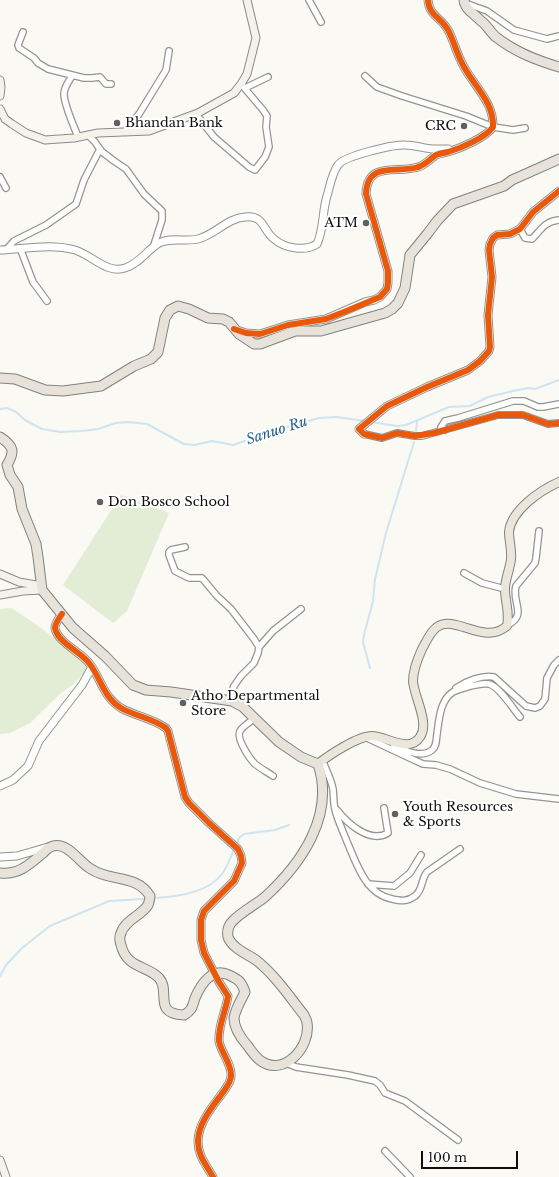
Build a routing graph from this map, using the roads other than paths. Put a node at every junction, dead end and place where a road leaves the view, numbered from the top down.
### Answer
1 (246, 0) edge
2 (309, 0) edge
3 (428, 0) edge
4 (464, 2) edge
5 (321, 22) dead end
6 (23, 32) dead end
7 (559, 36) edge
8 (170, 51) dead end
9 (559, 66) edge
10 (72, 76) junction
11 (365, 76) dead end
12 (268, 77) dead end
13 (0, 80) edge
14 (111, 84) dead end
15 (243, 86) junction
16 (0, 96) edge
17 (0, 109) edge
18 (196, 114) junction
19 (492, 126) junction
20 (524, 128) dead end
21 (125, 132) junction
22 (88, 134) junction
23 (78, 137) junction
24 (456, 148) junction
25 (100, 149) junction
26 (559, 159) edge
27 (0, 177) edge
28 (6, 188) dead end
29 (559, 191) edge
30 (559, 220) edge
31 (520, 229) junction
32 (20, 248) junction
33 (4, 249) edge
34 (152, 249) junction
35 (47, 302) dead end
36 (234, 329) junction
37 (0, 378) edge
38 (559, 404) edge
39 (559, 423) edge
40 (445, 430) junction
41 (364, 434) joint
42 (0, 437) edge
43 (559, 482) edge
44 (539, 531) dead end
45 (185, 547) dead end
46 (464, 573) dead end
47 (0, 574) edge
48 (42, 588) junction
49 (505, 589) junction
50 (0, 595) edge
51 (301, 609) dead end
52 (62, 614) junction
53 (506, 626) junction
54 (259, 647) junction
55 (559, 660) edge
56 (92, 668) junction
57 (451, 693) junction
58 (232, 701) junction
59 (254, 718) junction
60 (520, 718) dead end
61 (366, 737) junction
62 (377, 737) junction
63 (320, 762) junction
64 (273, 776) dead end
65 (0, 786) edge
66 (559, 799) edge
67 (334, 806) junction
68 (384, 808) dead end
69 (52, 846) junction
70 (460, 849) dead end
71 (421, 856) dead end
72 (0, 857) edge
73 (0, 873) edge
74 (368, 884) junction
75 (215, 973) junction
76 (286, 1063) junction
77 (458, 1140) dead end
78 (385, 1151) dead end
79 (0, 1160) edge
80 (6, 1177) edge
81 (213, 1177) edge
82 (410, 1177) edge

1 - 15 main road
2 - 5 street
3 - 19 street
4 - 7 street
4 - 9 highway
6 - 10 street
8 - 21 street
10 - 14 street
10 - 23 street
11 - 19 street
12 - 15 street
13 - 16 main road
15 - 18 main road
15 - 18 street
17 - 23 main road
18 - 21 main road
19 - 20 street
19 - 24 street
21 - 22 main road
22 - 23 main road
22 - 25 street
24 - 34 street
24 - 36 street
25 - 33 street
25 - 34 street
26 - 36 highway
27 - 28 street
29 - 31 street
30 - 31 street
31 - 41 street
32 - 33 street
32 - 34 street
32 - 35 street
36 - 37 highway
38 - 40 street
39 - 40 street
40 - 41 street
42 - 48 highway
43 - 49 main road
44 - 53 street
45 - 54 street
46 - 49 street
47 - 48 main road
48 - 50 main road
48 - 52 highway
49 - 53 main road
51 - 54 street
52 - 56 street
52 - 58 highway
53 - 62 main road
54 - 58 street
55 - 57 street
56 - 65 street
56 - 75 street
57 - 60 street
57 - 62 street
58 - 59 highway
59 - 63 highway
59 - 64 street
61 - 62 main road
61 - 63 main road
61 - 66 street
63 - 67 street
63 - 76 highway
67 - 68 street
67 - 74 street
69 - 72 street
69 - 73 highway
69 - 75 highway
70 - 74 street
71 - 74 street
75 - 76 highway
75 - 81 street
76 - 77 street
78 - 82 street
79 - 80 main road

